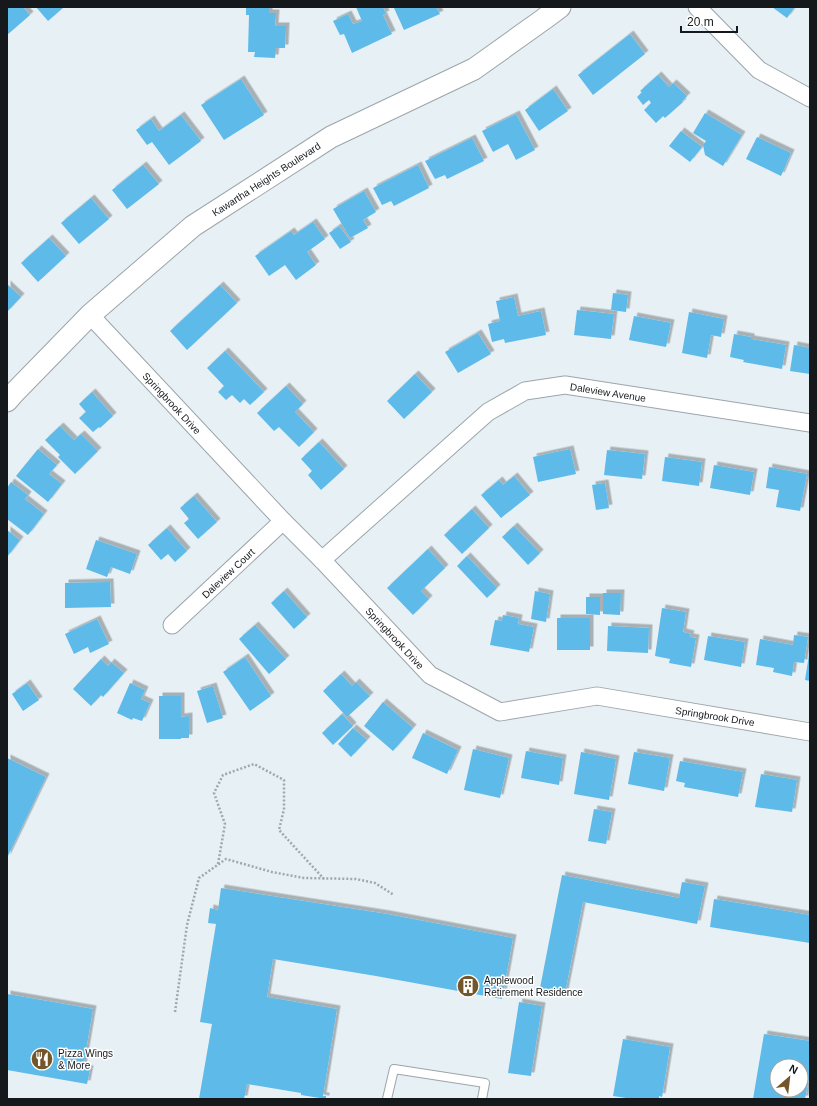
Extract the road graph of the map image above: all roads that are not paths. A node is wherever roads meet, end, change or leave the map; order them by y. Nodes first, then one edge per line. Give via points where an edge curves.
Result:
1 (560, 7) edge
2 (697, 7) edge
3 (810, 98) edge
4 (90, 315) junction
5 (7, 401) edge
6 (810, 423) edge
7 (283, 521) junction
8 (322, 560) junction
9 (172, 625) dead end
10 (810, 732) edge
11 (387, 1099) edge
12 (482, 1099) edge

1 - 4 street, Kawartha Heights Boulevard via 474,69 331,137 193,226
2 - 3 street via 759,70
4 - 5 street, Kawartha Heights Boulevard
4 - 7 street, Springbrook Drive
6 - 8 street, Daleview Avenue via 565,385 525,391 488,412
7 - 8 street, Springbrook Drive
7 - 9 street, Daleview Court
8 - 10 street, Springbrook Drive via 430,675 500,712 597,696
11 - 12 lane via 394,1069 485,1082

